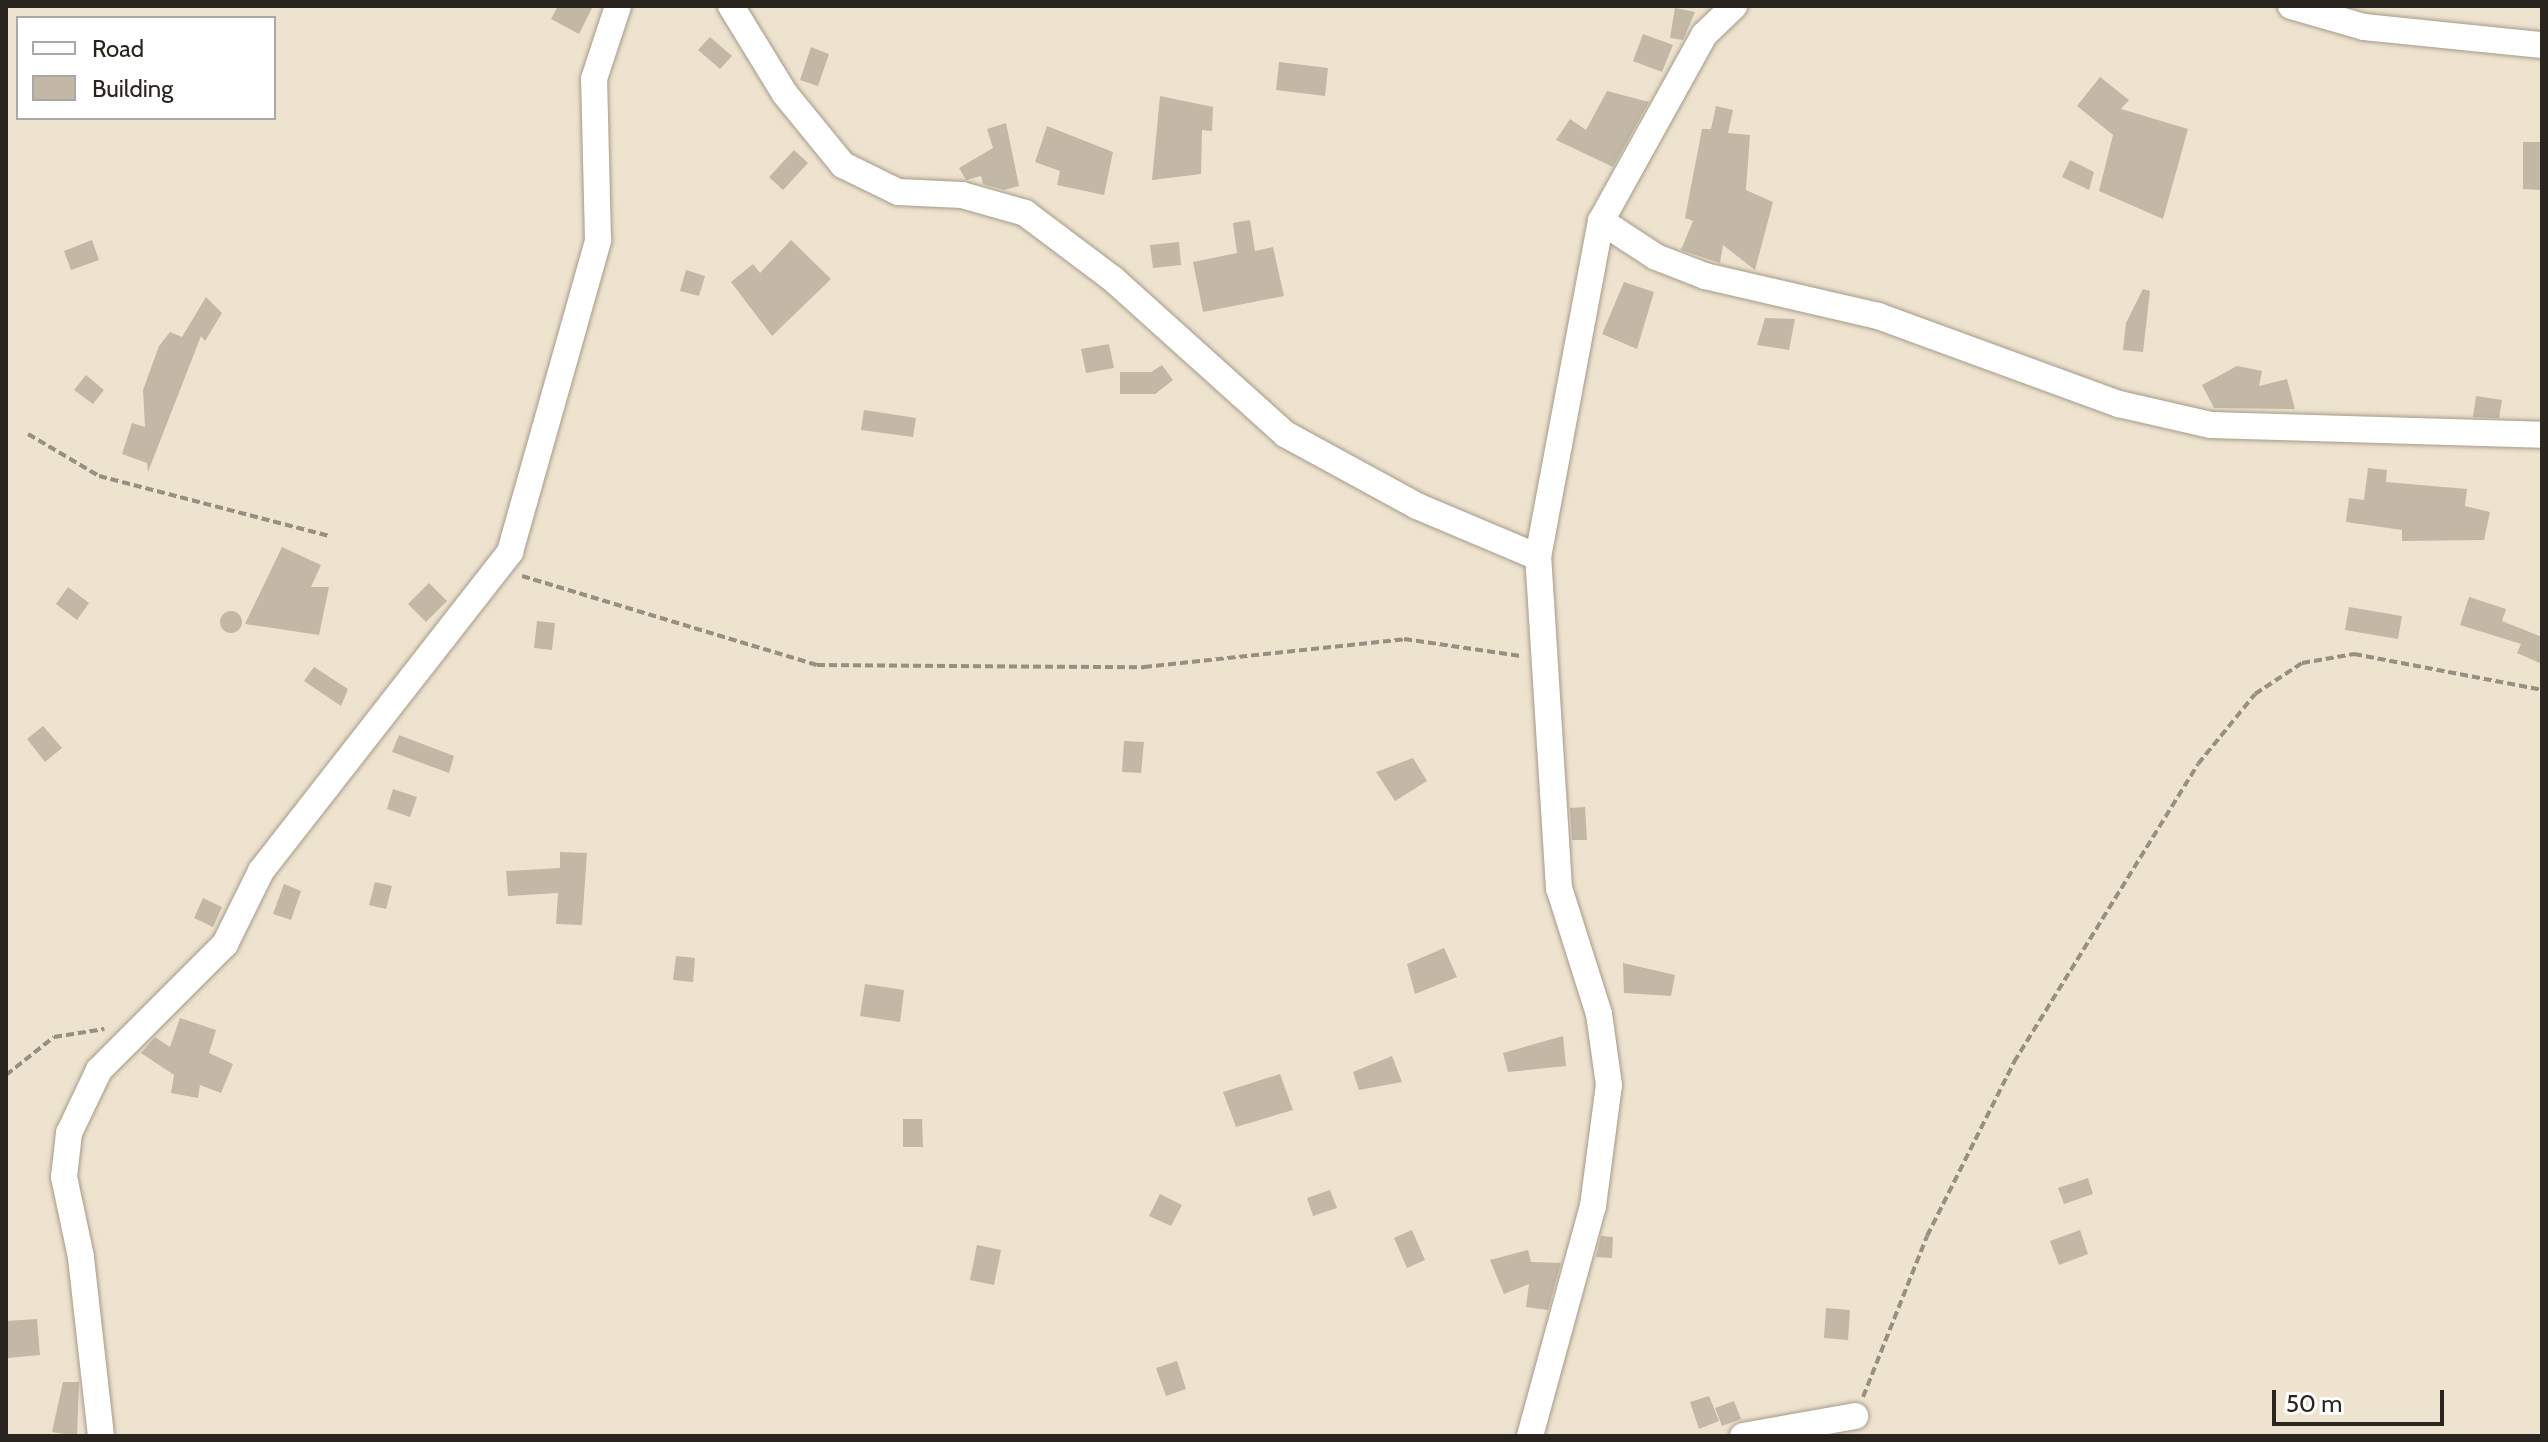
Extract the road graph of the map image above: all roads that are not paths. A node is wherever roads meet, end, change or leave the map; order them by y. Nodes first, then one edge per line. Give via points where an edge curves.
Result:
1 (618, 6) edge
2 (731, 6) edge
3 (1734, 6) edge
4 (2291, 6) edge
5 (2542, 45) edge
6 (1601, 221) junction
7 (2542, 435) edge
8 (1538, 557) junction
9 (1855, 1416) road end
10 (101, 1436) edge
11 (1530, 1436) edge
12 (1743, 1436) edge

1 - 10 street via 594,79 598,240 510,552 261,871 225,944 99,1070 69,1133 64,1177
2 - 8 street via 785,94 843,165 898,192 962,195 1025,213 1113,279 1285,434 1417,506
3 - 6 street via 1704,35
4 - 5 street via 2364,27
6 - 7 street via 1656,257 1705,276 1878,316 2119,404 2211,425
6 - 8 street
8 - 11 street via 1559,888 1599,1014 1609,1085 1593,1206
9 - 12 street

